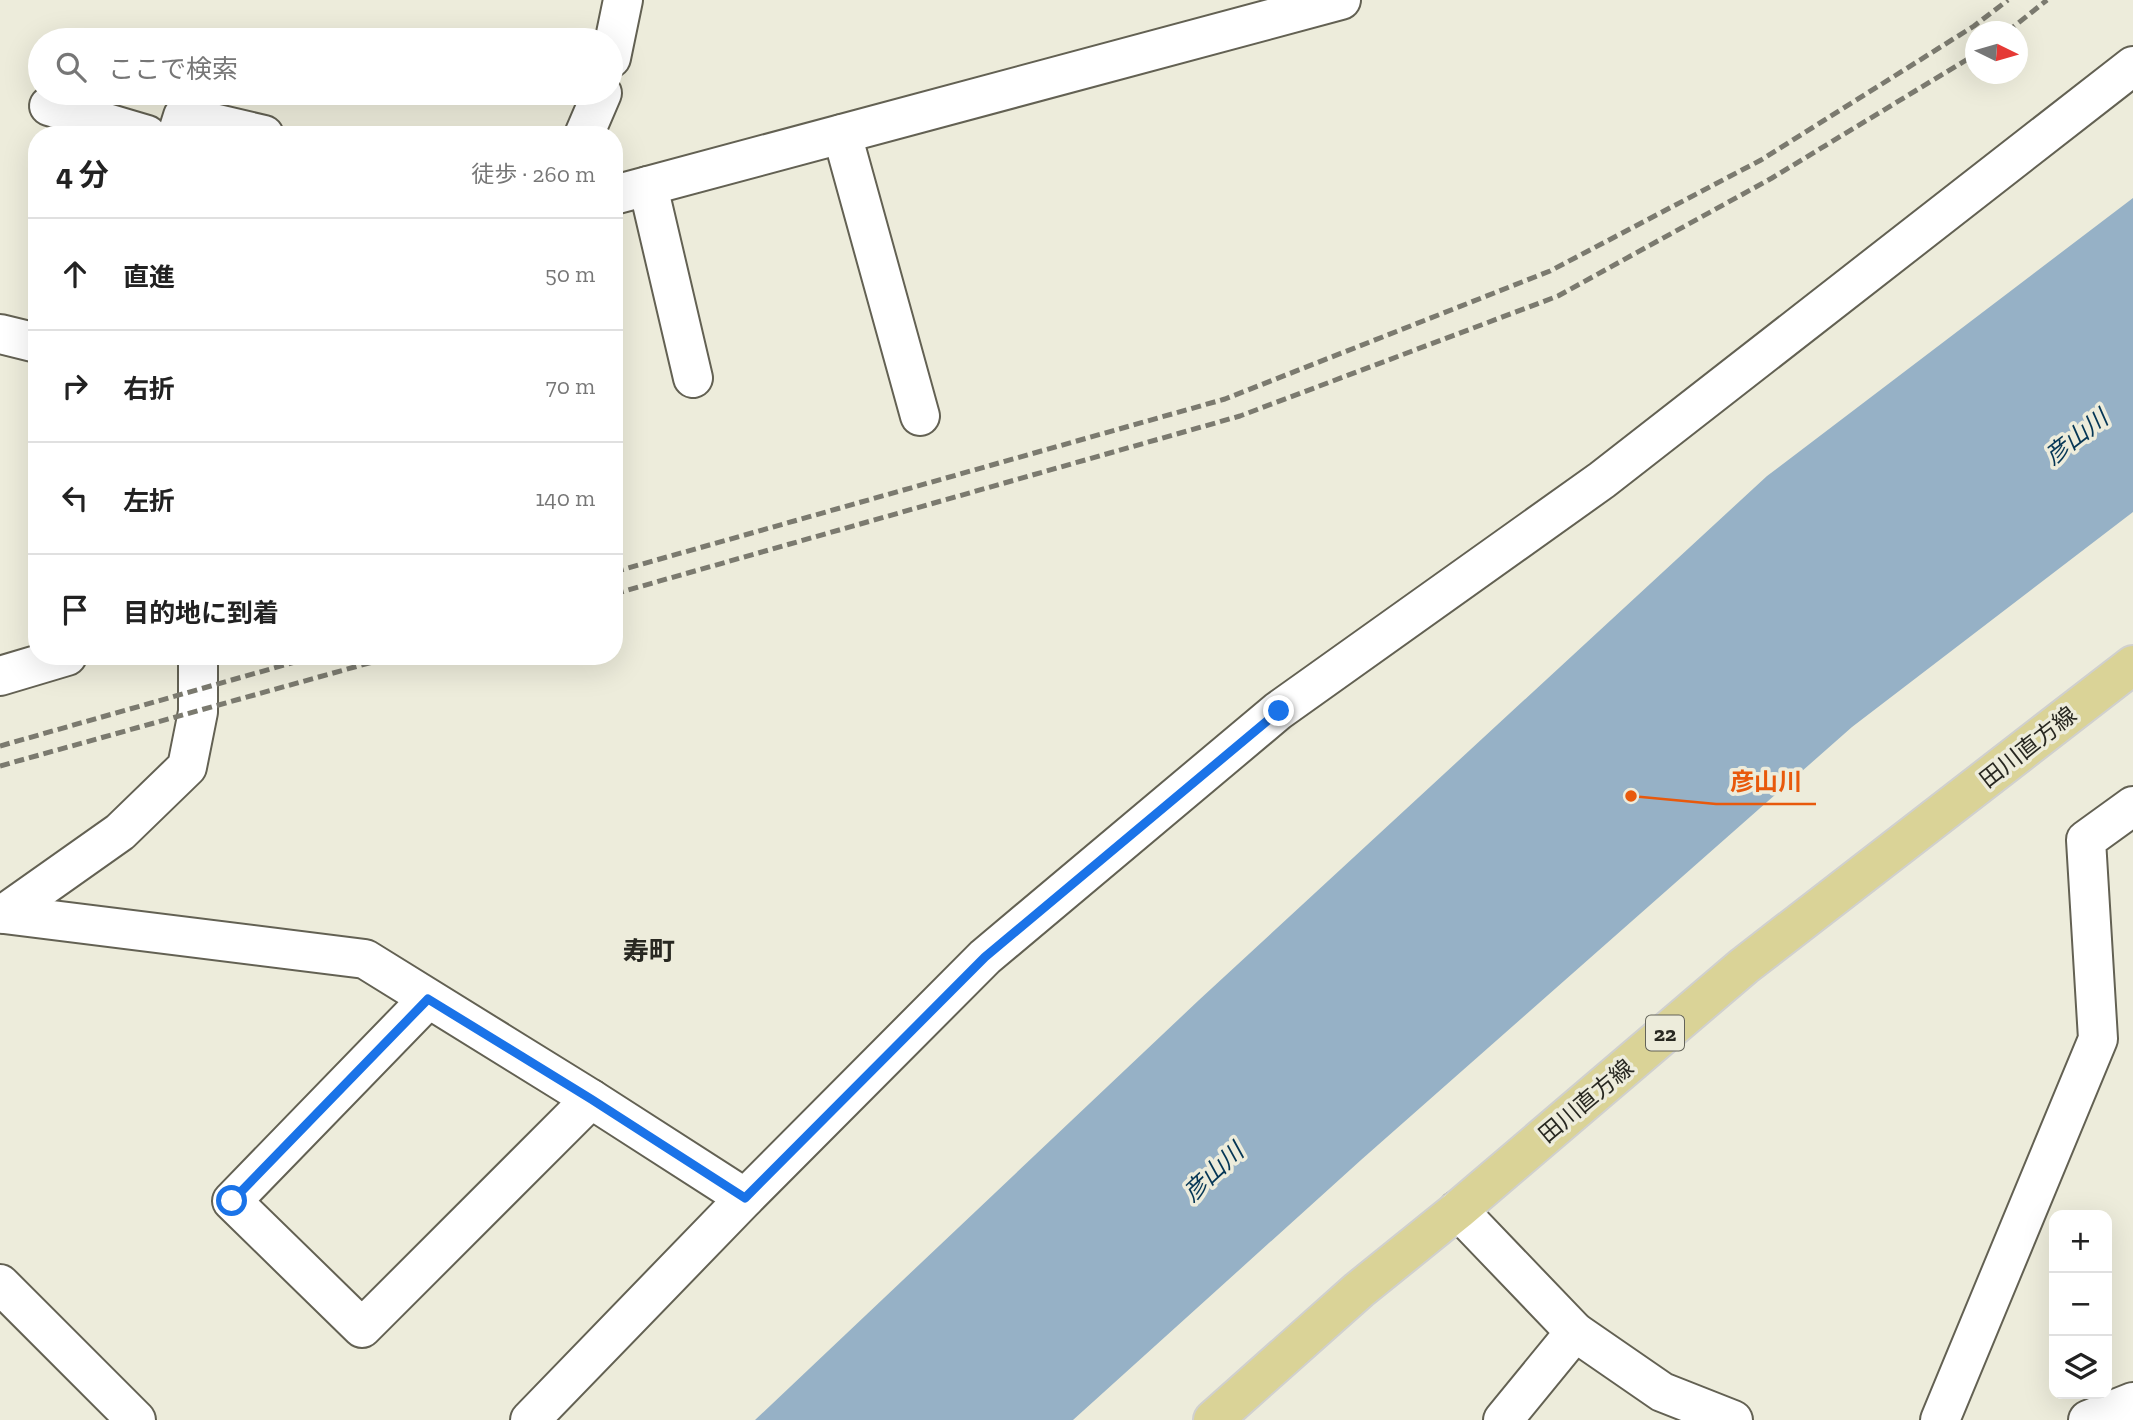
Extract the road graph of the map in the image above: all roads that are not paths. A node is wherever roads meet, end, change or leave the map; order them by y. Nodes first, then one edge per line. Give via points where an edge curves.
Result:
1 (623, 0) edge
2 (1341, 0) edge
3 (617, 28) edge
4 (2133, 66) edge
5 (597, 105) edge
6 (49, 106) dead end
7 (117, 126) edge
8 (180, 126) edge
9 (226, 126) edge
10 (588, 126) edge
11 (842, 134) junction
12 (631, 190) edge
13 (0, 334) edge
14 (28, 341) edge
15 (693, 378) dead end
16 (920, 416) dead end
17 (37, 665) edge
18 (198, 665) edge
19 (2133, 665) edge
20 (0, 676) edge
21 (2133, 806) edge
22 (2, 914) edge
23 (428, 999) junction
24 (591, 1099) junction
25 (745, 1198) junction
26 (1458, 1210) junction
27 (1, 1287) edge
28 (1575, 1332) junction
29 (2133, 1402) edge
30 (136, 1420) edge
31 (530, 1420) edge
32 (1213, 1420) edge
33 (1503, 1420) edge
34 (1732, 1420) edge
35 (1940, 1420) edge
36 (2088, 1420) edge

1 - 3 street
2 - 11 street
4 - 25 street via 1602,480 1279,711 985,957
5 - 10 street
6 - 7 street
8 - 9 street via 183,116
11 - 12 street
11 - 16 street
12 - 15 street
13 - 14 street
17 - 20 street
18 - 22 street via 198,712 187,767 120,832
19 - 26 main road, 田川直方線 / 22 via 1744,966
21 - 35 street via 2086,840 2098,1039
22 - 23 street via 365,959
23 - 24 street
23 - 24 street via 232,1201 362,1328
24 - 25 street
25 - 31 street
26 - 28 street
26 - 32 main road, 田川直方線 / 22 via 1359,1290
27 - 30 street
28 - 33 street
28 - 34 street via 1662,1392
29 - 36 street

